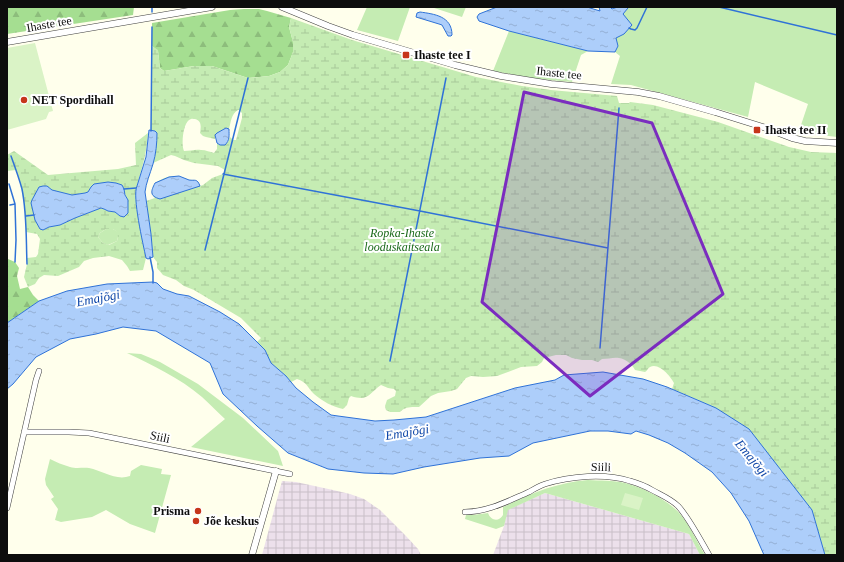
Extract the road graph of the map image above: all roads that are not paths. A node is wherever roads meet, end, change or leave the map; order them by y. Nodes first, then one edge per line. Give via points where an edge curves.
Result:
1 (212, 7) edge
2 (282, 7) edge
3 (7, 42) edge
4 (837, 143) edge
5 (39, 371) dead end
6 (24, 432) junction
7 (276, 472) junction
8 (290, 474) dead end
9 (7, 508) edge
10 (465, 512) dead end
11 (252, 555) edge
12 (709, 555) edge

1 - 3 street, Ihaste tee
2 - 4 street, Ihaste tee via 354,35 455,65 551,84 625,90 659,96 792,138
5 - 6 street
6 - 7 street, Siili via 88,433
6 - 9 street
7 - 8 street, Siili
7 - 11 street
10 - 12 street, Siili via 494,507 544,484 578,477 628,480 662,495 678,506

